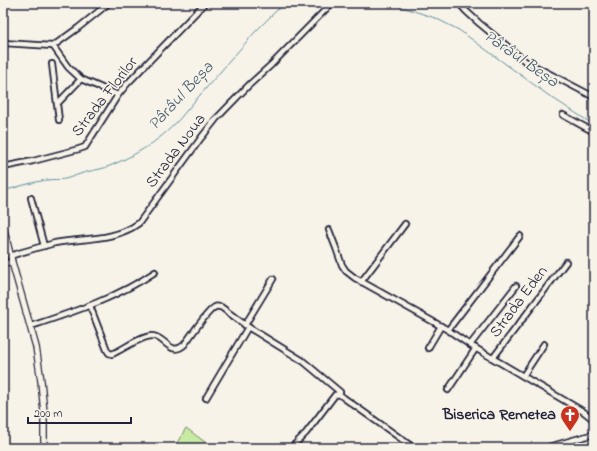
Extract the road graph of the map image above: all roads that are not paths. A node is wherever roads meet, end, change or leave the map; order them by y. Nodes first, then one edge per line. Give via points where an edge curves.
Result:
1 (109, 3) edge
2 (205, 3) edge
3 (332, 3) edge
4 (459, 3) edge
5 (3, 43) edge
6 (53, 46) junction
7 (52, 64) dead end
8 (81, 79) junction
9 (118, 95) junction
10 (594, 97) edge
11 (57, 104) junction
12 (563, 115) dead end
13 (59, 120) dead end
14 (594, 132) edge
15 (3, 167) edge
16 (31, 198) dead end
17 (405, 224) dead end
18 (3, 226) edge
19 (329, 230) dead end
20 (520, 236) dead end
21 (44, 246) junction
22 (11, 259) junction
23 (566, 262) dead end
24 (3, 264) edge
25 (155, 272) dead end
26 (273, 279) dead end
27 (361, 282) junction
28 (516, 286) dead end
29 (90, 306) junction
30 (31, 326) junction
31 (247, 326) junction
32 (441, 326) junction
33 (448, 330) junction
34 (544, 344) dead end
35 (470, 345) junction
36 (428, 348) dead end
37 (476, 348) junction
38 (493, 358) junction
39 (523, 376) junction
40 (448, 390) dead end
41 (339, 394) junction
42 (206, 398) dead end
43 (594, 420) edge
44 (594, 434) edge
45 (44, 448) edge
46 (291, 448) edge
47 (414, 448) edge
48 (545, 448) edge

1 - 6 street
2 - 9 street, Strada Florilor
3 - 21 street, Strada Noua via 216,119 139,223 125,231 100,238
4 - 10 street via 478,23 526,61
5 - 6 street
6 - 8 street via 68,67
7 - 11 street
8 - 9 street
8 - 11 street
9 - 15 street, Strada Florilor via 85,147
11 - 13 street
12 - 14 street
16 - 21 street
17 - 27 street
18 - 22 main road
19 - 27 street, Strada Eden via 342,265
20 - 33 street
21 - 22 street, Strada Noua
22 - 24 street, Strada Noua
22 - 30 main road
23 - 38 street, Strada Eden
25 - 29 street
26 - 31 street
27 - 32 street, Strada Eden
28 - 35 street, Strada Eden
29 - 30 street
29 - 31 street via 107,350 112,354 152,336 173,349 181,348 203,318 218,306
30 - 45 main road via 41,381
31 - 41 street via 303,361 340,392
31 - 42 street
32 - 33 street, Strada Eden
32 - 36 street
33 - 35 street, Strada Eden
34 - 39 street
35 - 37 street, Strada Eden
37 - 38 street, Strada Eden
37 - 40 street
38 - 39 street, Strada Eden
39 - 43 street, Strada Eden
41 - 46 street via 335,395
41 - 47 street
44 - 48 street

